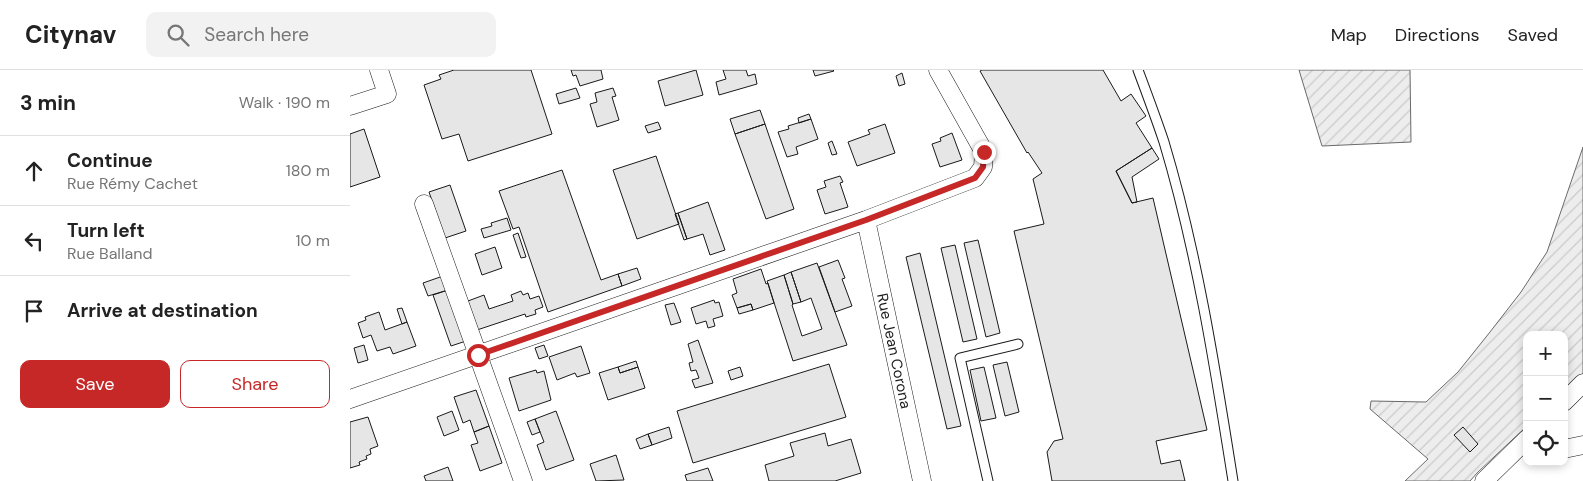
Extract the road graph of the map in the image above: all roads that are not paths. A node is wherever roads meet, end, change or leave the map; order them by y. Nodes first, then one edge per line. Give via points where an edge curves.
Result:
1 (379, 70) edge
2 (938, 70) edge
3 (1138, 70) edge
4 (350, 106) edge
5 (424, 204) dead end
6 (866, 220) junction
7 (1018, 344) dead end
8 (478, 355) junction
9 (1583, 383) edge
10 (1568, 398) edge
11 (350, 400) edge
12 (1523, 443) edge
13 (1583, 445) edge
14 (1568, 448) edge
15 (1523, 457) edge
16 (1504, 461) junction
17 (523, 481) edge
18 (922, 481) edge
19 (988, 481) edge
20 (1233, 481) edge
21 (1484, 481) edge

1 - 4 street via 387,94
2 - 6 street via 984,152 983,167 975,178
3 - 20 lane via 1164,141 1184,216 1217,377
5 - 8 street
6 - 8 street
6 - 18 street, Rue Jean Corona
7 - 19 lane via 960,358
8 - 11 street
8 - 17 street
9 - 10 street
12 - 16 street
13 - 14 street
15 - 16 street
16 - 21 street

